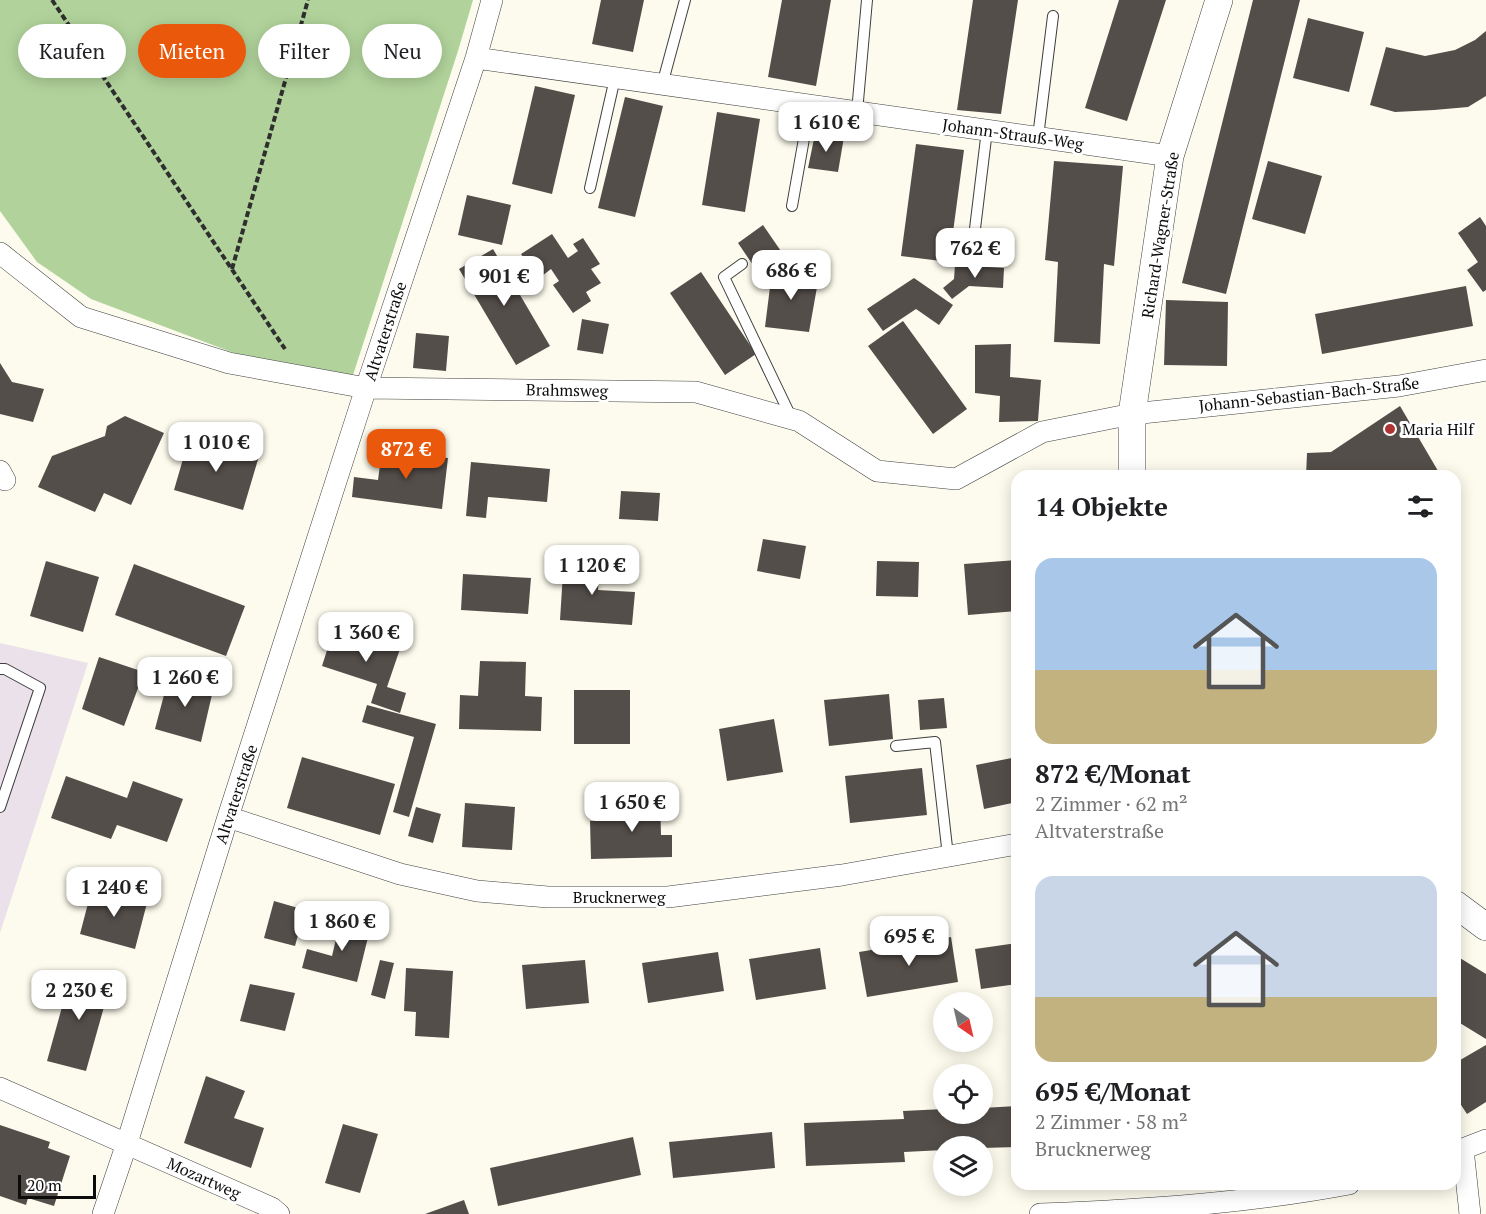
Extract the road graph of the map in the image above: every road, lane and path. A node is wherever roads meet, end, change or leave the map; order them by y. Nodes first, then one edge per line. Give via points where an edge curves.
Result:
1 (52, 0) edge
2 (308, 0) edge
3 (492, 0) edge
4 (685, 0) edge
5 (867, 0) edge
6 (1219, 0) edge
7 (1053, 16) dead end
8 (476, 58) junction
9 (615, 78) junction
10 (662, 85) junction
11 (810, 105) junction
12 (857, 112) junction
13 (987, 130) junction
14 (1038, 137) junction
15 (1170, 156) junction
16 (590, 188) dead end
17 (792, 206) dead end
18 (973, 245) dead end
19 (0, 253) edge
20 (742, 264) dead end
21 (232, 269) junction
22 (1486, 370) edge
23 (304, 377) junction
24 (366, 388) junction
25 (1132, 414) junction
26 (792, 420) junction
27 (1132, 470) edge
28 (0, 669) edge
29 (896, 746) dead end
30 (0, 807) edge
31 (228, 817) junction
32 (1011, 845) edge
33 (948, 856) junction
34 (1461, 908) edge
35 (1486, 927) edge
36 (0, 1088) edge
37 (1486, 1140) edge
38 (127, 1143) junction
39 (1461, 1150) edge
40 (1461, 1162) edge
41 (1317, 1190) edge
42 (103, 1214) edge
43 (279, 1214) edge
44 (1040, 1214) edge
45 (1470, 1214) edge

1 - 21 path
2 - 21 path
3 - 8 street, Altvaterstraße
4 - 10 lane
5 - 12 lane
6 - 15 street, Richard-Wagner-Straße
7 - 14 lane
8 - 9 street, Johann-Strauß-Weg
8 - 24 street, Altvaterstraße
9 - 10 street, Johann-Strauß-Weg
9 - 16 lane
10 - 11 street, Johann-Strauß-Weg
11 - 12 street, Johann-Strauß-Weg
11 - 17 lane
12 - 13 street, Johann-Strauß-Weg
13 - 14 street, Johann-Strauß-Weg
13 - 18 lane
14 - 15 street, Johann-Strauß-Weg
15 - 25 street, Richard-Wagner-Straße
19 - 23 street, Brahmsweg via 81,317 229,363
20 - 26 lane via 724,277
21 - 23 path
22 - 25 street, Johann-Sebastian-Bach-Straße via 1399,386
23 - 24 street, Brahmsweg
24 - 26 street, Brahmsweg via 696,392
24 - 31 street, Altvaterstraße
25 - 26 street, Brahmsweg via 1042,432 956,479 877,471
25 - 27 street, Richard-Wagner-Straße
28 - 30 lane via 40,688
29 - 33 lane via 936,742
31 - 33 street, Brucknerweg via 400,874 477,891 548,897 668,897
31 - 38 street, Altvaterstraße
32 - 33 street, Brucknerweg
34 - 35 street
36 - 38 street
37 - 39 street
38 - 42 street, Altvaterstraße
38 - 43 street, Mozartweg
40 - 45 street
41 - 44 street via 1202,1204

